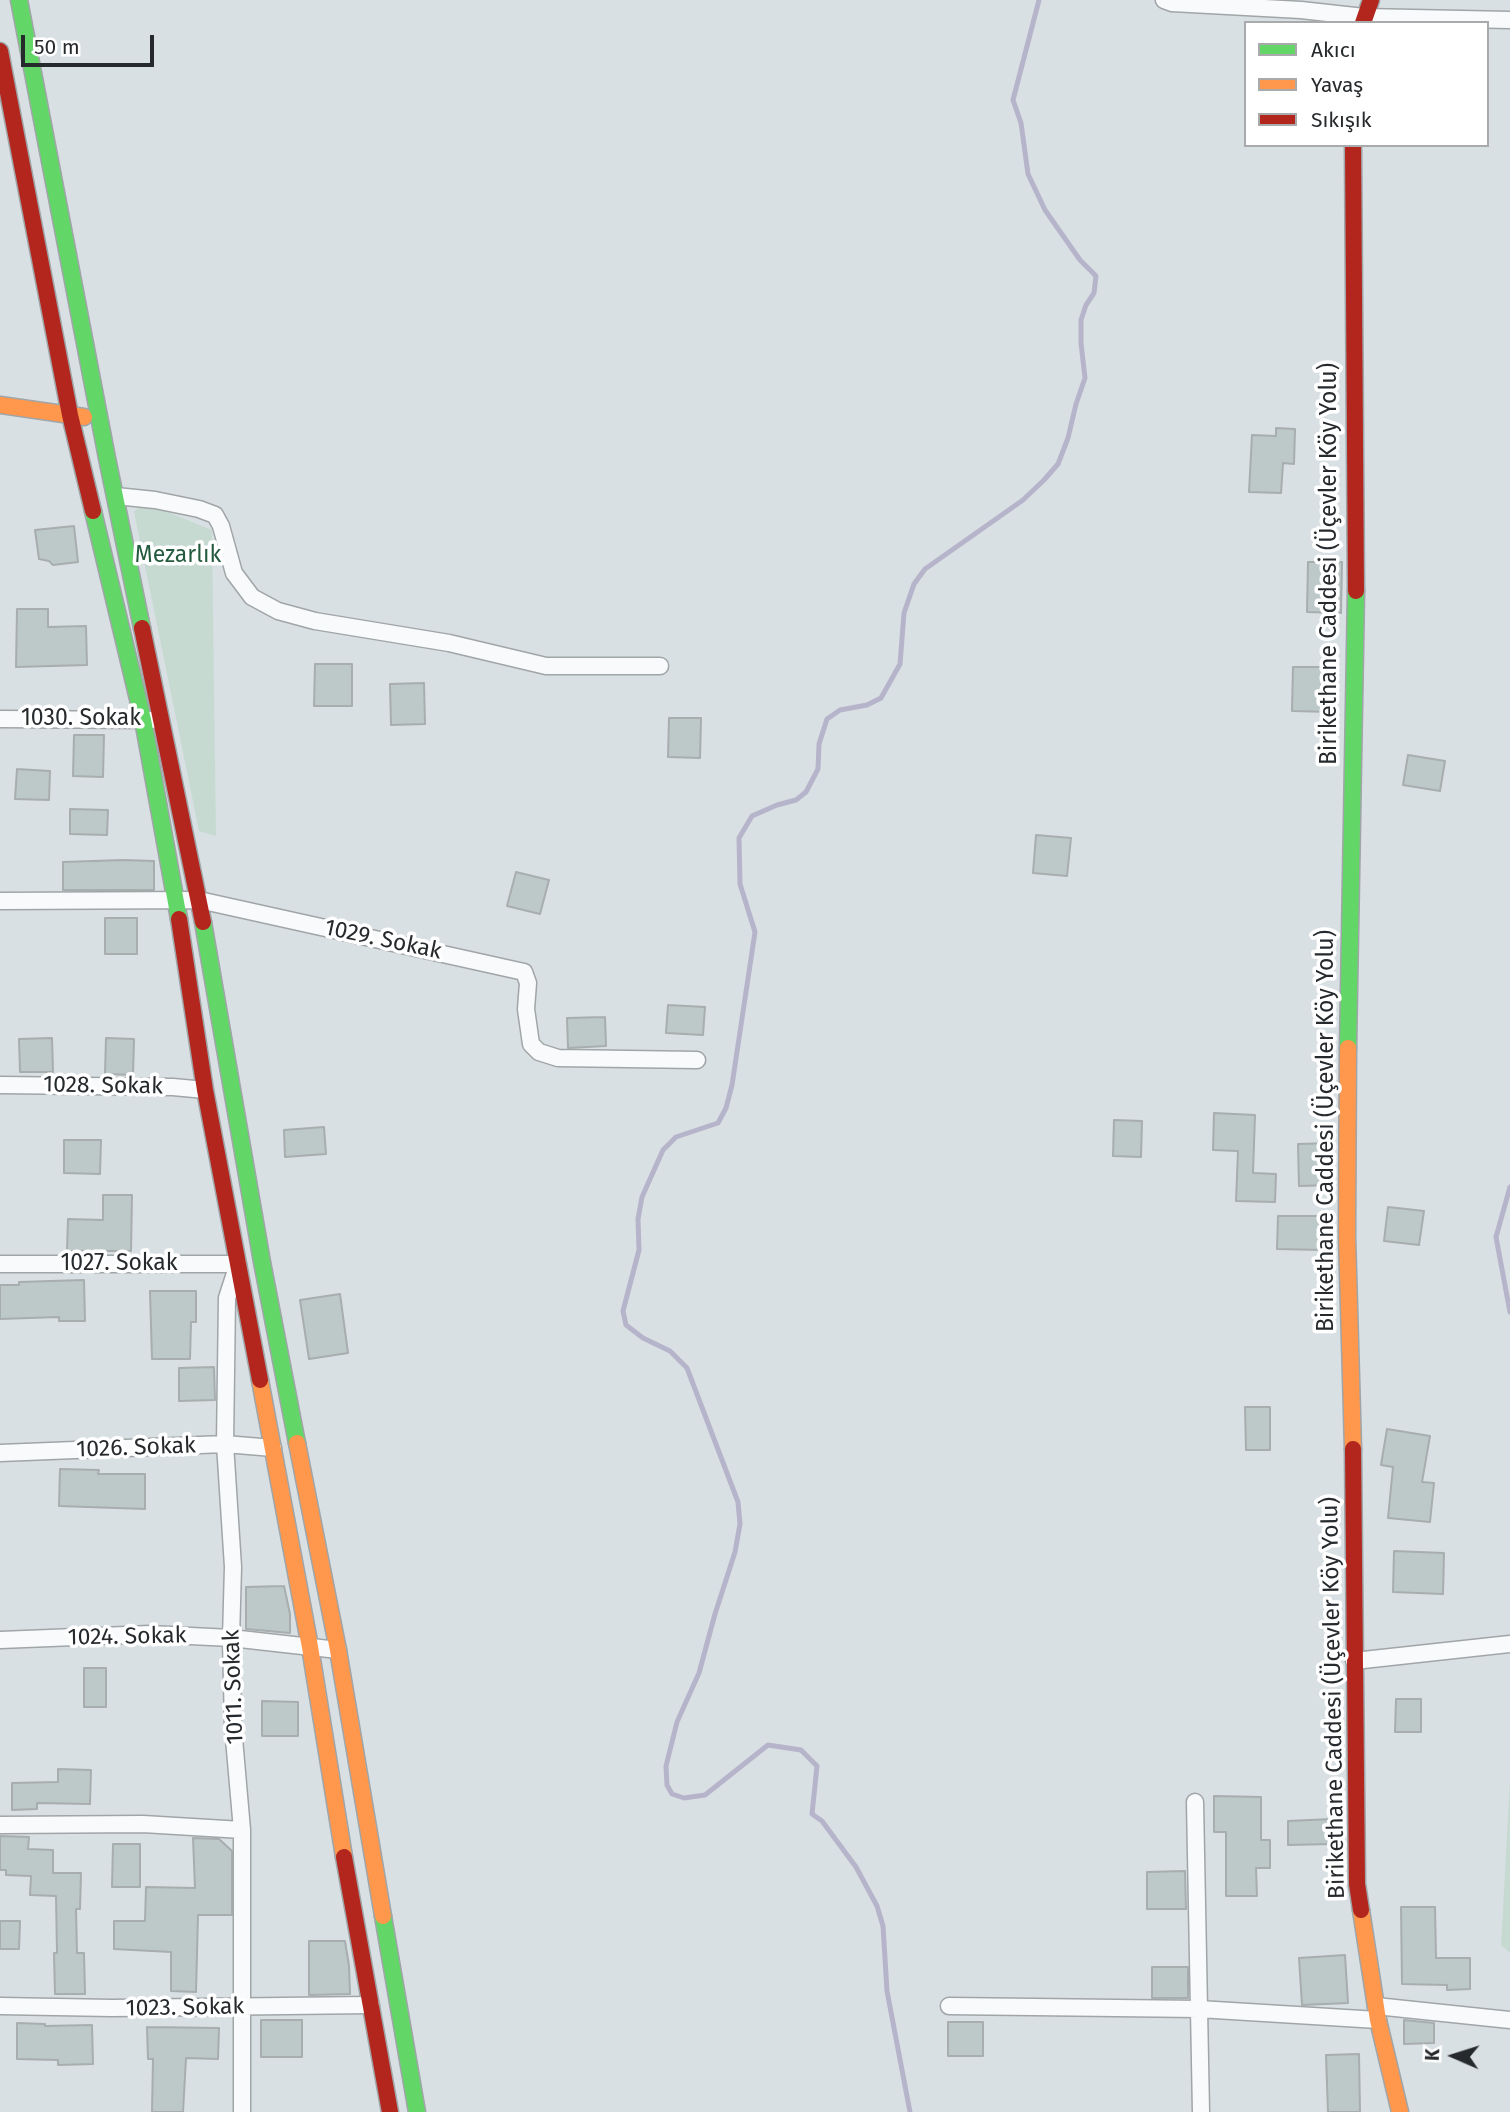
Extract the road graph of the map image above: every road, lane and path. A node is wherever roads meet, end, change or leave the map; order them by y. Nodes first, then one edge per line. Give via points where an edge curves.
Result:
1 (19, 0) edge
2 (1164, 0) edge
3 (1371, 0) edge
4 (1363, 20) edge
5 (1510, 20) edge
6 (0, 51) edge
7 (1353, 147) edge
8 (0, 405) edge
9 (70, 415) junction
10 (101, 420) junction
11 (116, 495) junction
12 (660, 666) dead end
13 (0, 719) edge
14 (144, 720) junction
15 (162, 720) junction
16 (176, 900) junction
17 (198, 900) junction
18 (0, 901) edge
19 (696, 1060) dead end
20 (0, 1085) edge
21 (205, 1090) junction
22 (0, 1264) edge
23 (238, 1264) junction
24 (225, 1444) junction
25 (273, 1448) junction
26 (0, 1453) edge
27 (231, 1638) junction
28 (0, 1640) edge
29 (1510, 1644) edge
30 (310, 1647) junction
31 (338, 1650) junction
32 (1354, 1661) junction
33 (1195, 1802) dead end
34 (0, 1825) edge
35 (242, 1830) junction
36 (371, 2005) junction
37 (0, 2006) edge
38 (949, 2006) dead end
39 (243, 2007) junction
40 (1199, 2009) junction
41 (1377, 2013) junction
42 (1509, 2020) edge
43 (242, 2112) edge
44 (390, 2112) edge
45 (417, 2112) edge
46 (1201, 2112) edge
47 (1400, 2112) edge

1 - 10 street
2 - 4 street via 1301,10
3 - 4 street
4 - 5 street
6 - 9 street
7 - 32 street, Birikethane Caddesi (Üçevler Köy Yolu) via 1356,605 1347,1236
8 - 9 street
9 - 10 street
9 - 14 street
10 - 11 street
11 - 12 street via 215,515 242,586 278,611 547,666
11 - 15 street
13 - 14 street, 1030. Sokak
14 - 15 street, 1030. Sokak
14 - 16 street
15 - 17 street
16 - 17 street, 1029. Sokak
16 - 18 street, 1029. Sokak
16 - 21 street
17 - 19 street, 1029. Sokak via 524,972 531,1044 538,1052 558,1058
17 - 31 street via 262,1262
20 - 21 street, 1028. Sokak
21 - 23 street
22 - 23 street, 1027. Sokak
23 - 24 street, 1011. Sokak via 227,1298
23 - 25 street
24 - 25 street, 1026. Sokak
24 - 26 street, 1026. Sokak
24 - 27 street, 1011. Sokak via 233,1567
25 - 30 street
27 - 28 street, 1024. Sokak via 150,1634
27 - 30 street, 1024. Sokak
27 - 35 street, 1011. Sokak
29 - 32 street
30 - 31 street, 1024. Sokak
30 - 36 street
31 - 45 street
32 - 41 street, Birikethane Caddesi (Üçevler Köy Yolu) via 1357,1884
33 - 40 street
34 - 35 street via 143,1824
35 - 39 street, 1011. Sokak
36 - 39 street, 1023. Sokak
36 - 44 street
37 - 39 street, 1023. Sokak
38 - 40 street
39 - 43 street, 1011. Sokak
40 - 41 street
40 - 46 street
41 - 42 street
41 - 47 street, Birikethane Caddesi (Üçevler Köy Yolu)

